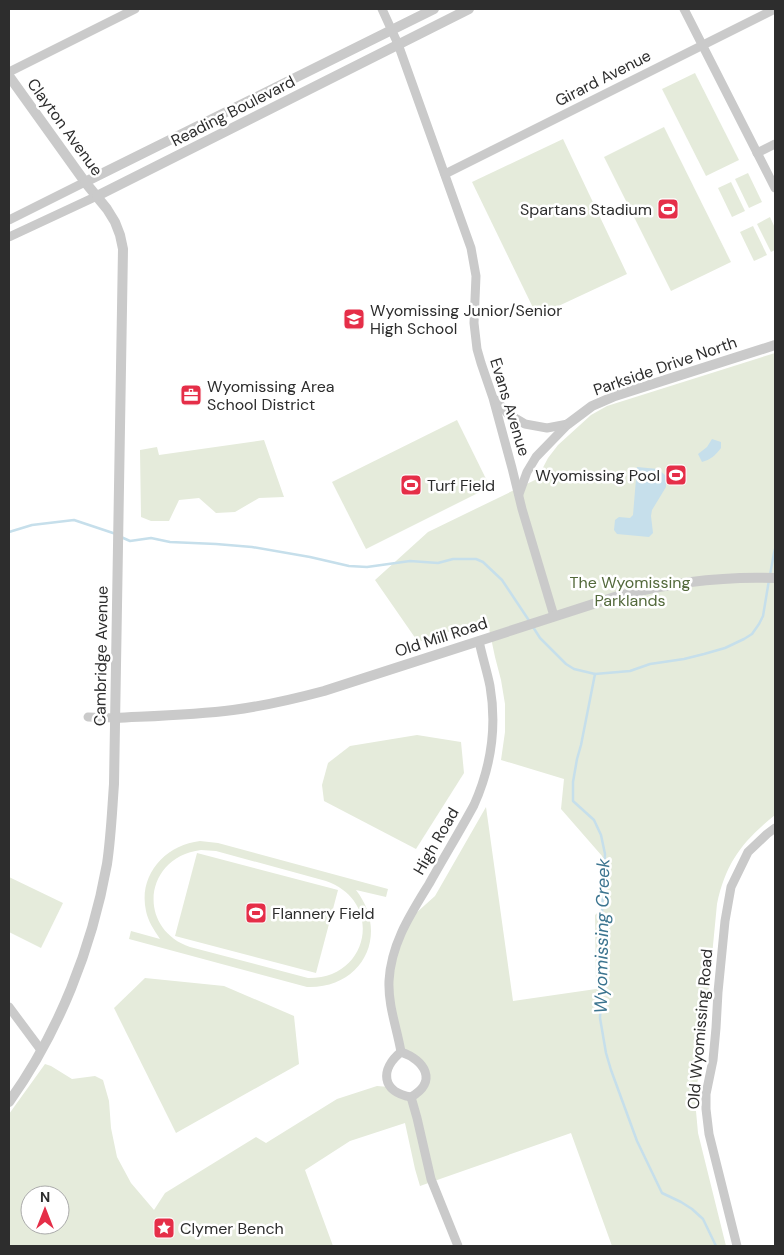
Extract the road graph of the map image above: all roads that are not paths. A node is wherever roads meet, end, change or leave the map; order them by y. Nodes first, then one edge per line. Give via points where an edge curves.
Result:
1 (135, 9) edge
2 (382, 9) edge
3 (434, 9) edge
4 (469, 9) edge
5 (684, 9) edge
6 (775, 9) edge
7 (392, 30) junction
8 (398, 44) junction
9 (703, 45) junction
10 (9, 74) edge
11 (775, 144) edge
12 (757, 153) junction
13 (445, 174) junction
14 (85, 182) junction
15 (775, 188) edge
16 (97, 196) junction
17 (9, 220) edge
18 (9, 237) edge
19 (775, 345) edge
20 (493, 398) junction
21 (568, 424) junction
22 (519, 495) junction
23 (775, 578) edge
24 (554, 616) junction
25 (479, 641) junction
26 (88, 717) dead end
27 (115, 718) junction
28 (775, 828) edge
29 (9, 1007) edge
30 (41, 1050) junction
31 (401, 1052) junction
32 (411, 1097) junction
33 (9, 1102) edge
34 (458, 1246) edge
35 (737, 1246) edge

1 - 10 street
2 - 7 street, Evans Avenue
3 - 7 street, Reading Boulevard
4 - 8 street, Reading Boulevard
5 - 9 street
6 - 9 street, Girard Avenue
7 - 8 street, Evans Avenue
7 - 14 street, Reading Boulevard
8 - 13 street, Evans Avenue
8 - 16 street, Reading Boulevard
9 - 12 street
9 - 13 street, Girard Avenue
10 - 14 street, Clayton Avenue
11 - 12 street
12 - 15 street
13 - 20 street, Evans Avenue via 475,265 475,336
14 - 16 street, Clayton Avenue
14 - 17 street, Reading Boulevard
16 - 18 street, Reading Boulevard
16 - 27 street, Cambridge Avenue via 120,234 123,249
19 - 21 street, Parkside Drive North via 615,396 592,406
20 - 21 street, Parkside Drive North via 508,414 525,424 548,428
20 - 22 street, Evans Avenue
21 - 22 street, Parkside Drive North via 536,457
22 - 24 street, Evans Avenue
23 - 24 street, Old Mill Road via 648,588
24 - 25 street, Old Mill Road
25 - 27 street, Old Mill Road via 324,691 282,701 198,714
25 - 31 street, High Road via 493,712 490,755 474,804 397,942 390,971 390,994
26 - 27 street
27 - 30 street, Cambridge Avenue via 111,829 98,907 77,973
28 - 35 street, Old Wyomissing Road via 748,852 731,887 724,921 713,1060 706,1094 709,1134
29 - 30 street
30 - 33 street, Cambridge Avenue
31 - 32 street via 394,1058 387,1076 390,1087 397,1094
31 - 32 street via 418,1060 424,1069 426,1079 422,1089
32 - 34 street via 431,1180

